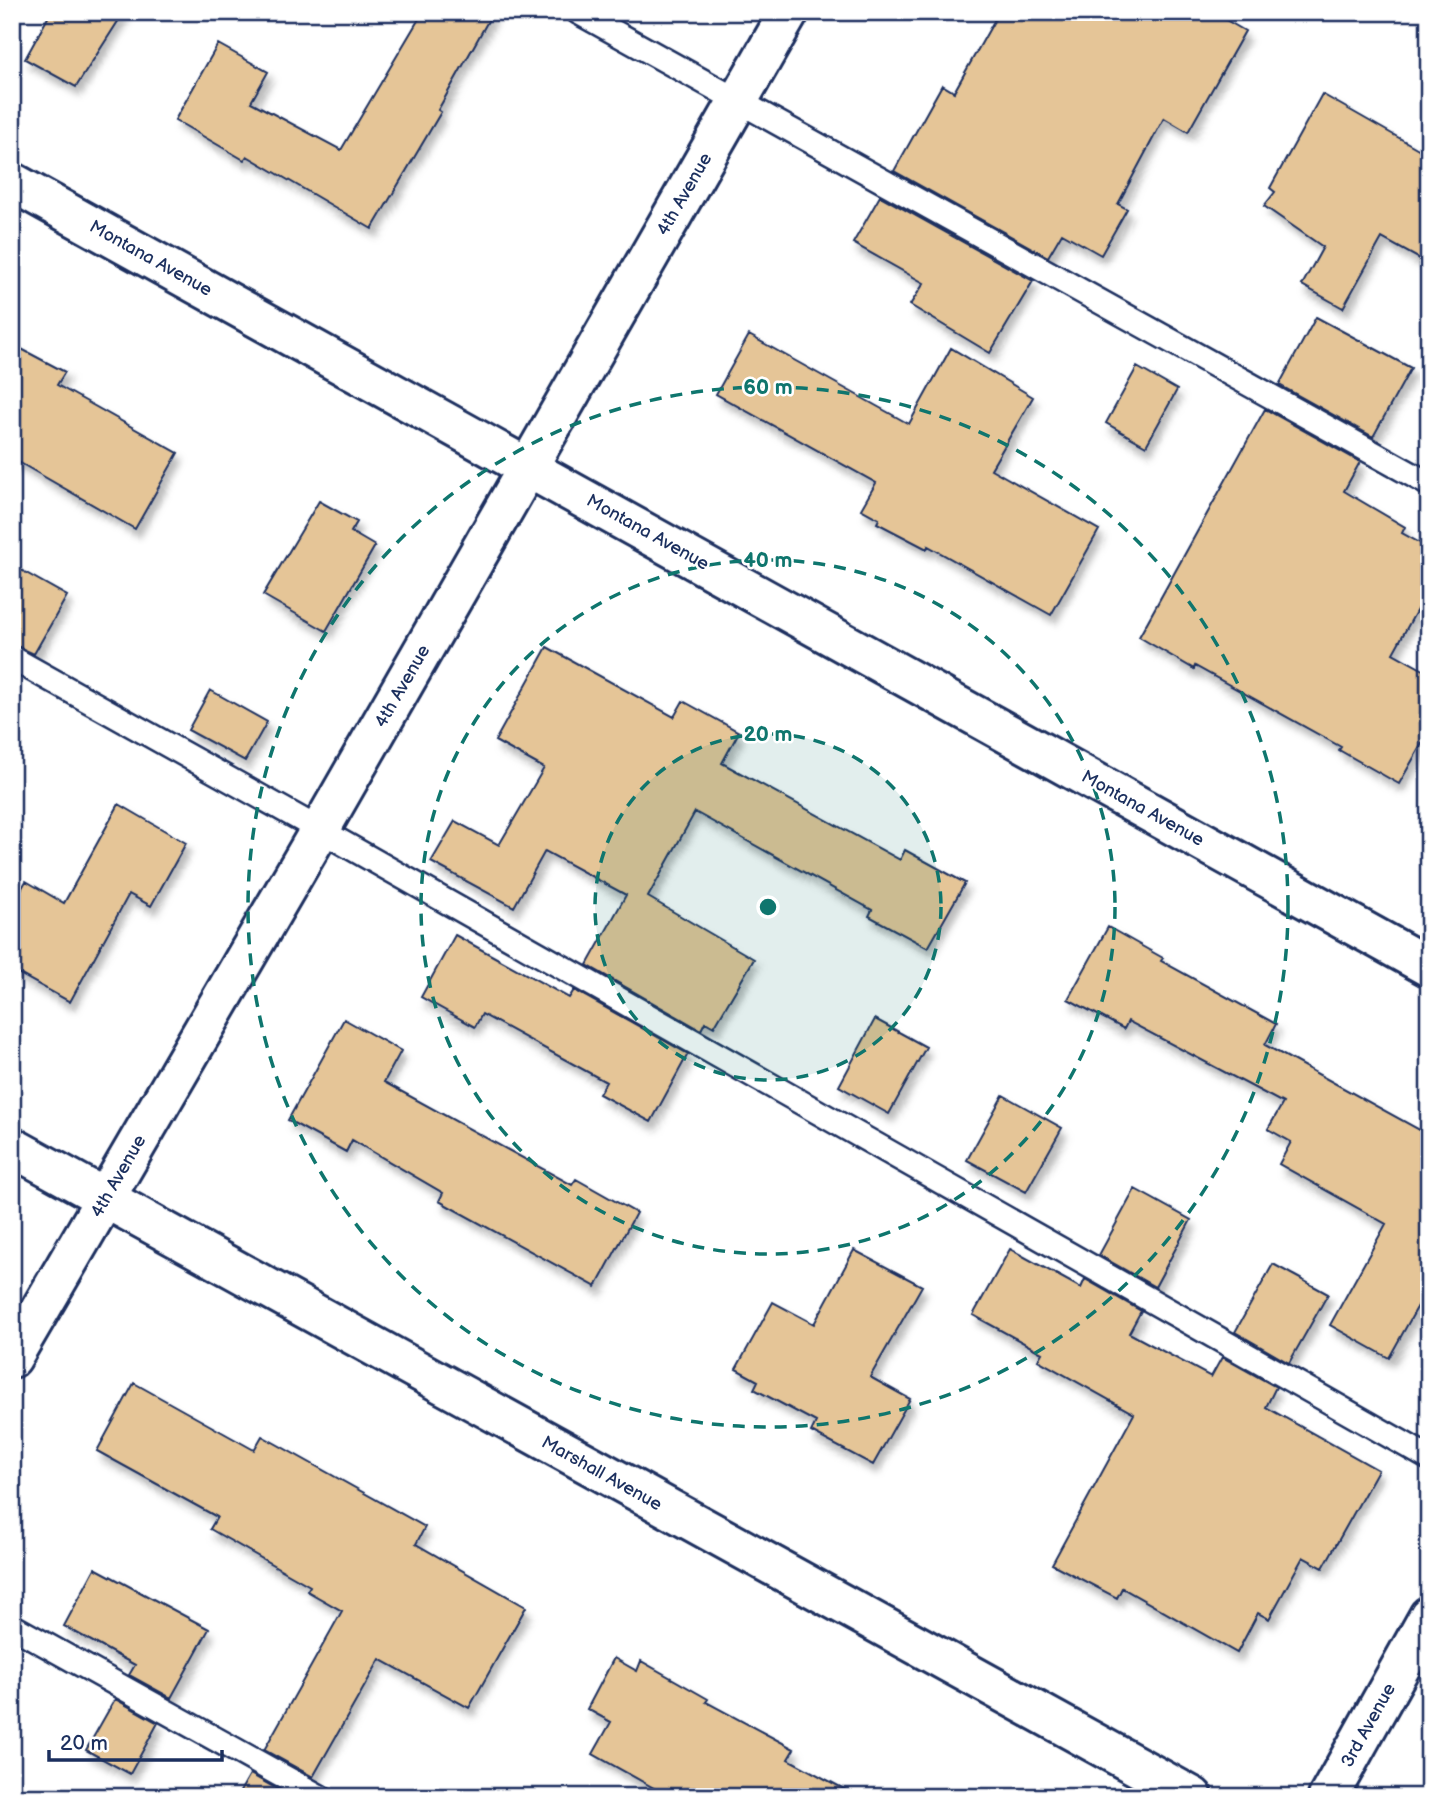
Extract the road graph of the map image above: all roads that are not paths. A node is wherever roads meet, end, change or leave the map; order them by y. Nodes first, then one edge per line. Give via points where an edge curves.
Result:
1 (578, 12) edge
2 (789, 12) edge
3 (737, 102) junction
4 (12, 182) edge
5 (528, 466) junction
6 (1429, 484) edge
7 (12, 659) edge
8 (320, 830) junction
9 (1429, 967) edge
10 (12, 1147) edge
11 (104, 1199) junction
12 (12, 1358) edge
13 (1429, 1458) edge
14 (1429, 1616) edge
15 (12, 1626) edge
16 (320, 1797) edge
17 (1193, 1797) edge
18 (1328, 1797) edge

1 - 3 lane
2 - 3 street, 4th Avenue
3 - 5 street, 4th Avenue
3 - 6 lane
4 - 5 street, Montana Avenue
5 - 8 street, 4th Avenue
5 - 9 street, Montana Avenue
7 - 8 lane
8 - 11 street, 4th Avenue
8 - 13 lane
10 - 11 street, Marshall Avenue
11 - 12 street, 4th Avenue
11 - 17 street, Marshall Avenue
14 - 18 street, 3rd Avenue
15 - 16 lane

